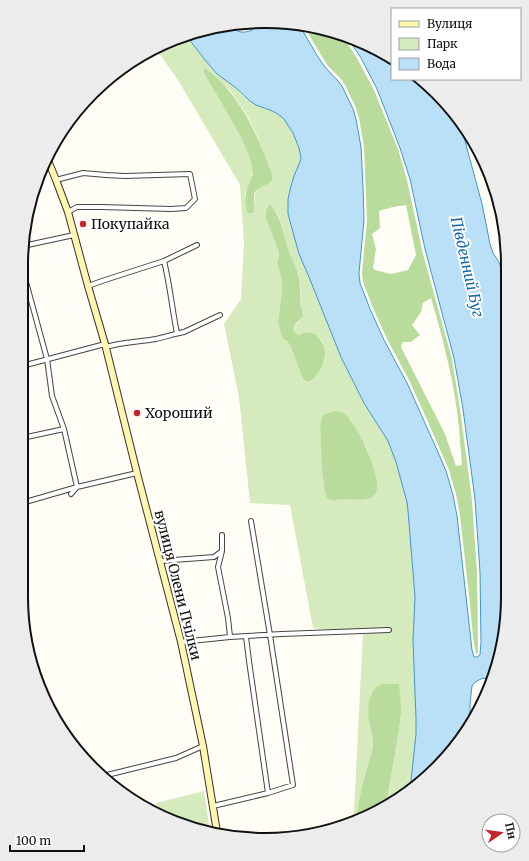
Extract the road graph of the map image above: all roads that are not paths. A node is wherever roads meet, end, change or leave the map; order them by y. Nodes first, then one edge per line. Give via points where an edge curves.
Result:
1 (50, 165) edge
2 (56, 180) junction
3 (68, 212) junction
4 (74, 235) junction
5 (197, 244) dead end
6 (29, 245) edge
7 (164, 261) junction
8 (88, 286) junction
9 (28, 289) edge
10 (220, 315) dead end
11 (177, 334) junction
12 (105, 346) junction
13 (47, 359) junction
14 (28, 364) edge
15 (64, 429) junction
16 (28, 437) edge
17 (137, 473) junction
18 (77, 487) junction
19 (71, 494) dead end
20 (28, 501) edge
21 (251, 521) dead end
22 (222, 535) dead end
23 (222, 551) junction
24 (160, 561) junction
25 (389, 630) dead end
26 (270, 635) junction
27 (230, 637) junction
28 (246, 637) junction
29 (181, 642) junction
30 (204, 746) junction
31 (109, 774) edge
32 (268, 793) junction
33 (213, 806) junction
34 (216, 828) edge

1 - 2 street, вулиця Олени Пчілки
2 - 3 street, вулиця Олени Пчілки
2 - 3 street via 82,173 125,176 190,174 195,198 186,208 78,207
3 - 4 street, вулиця Олени Пчілки
4 - 6 street
4 - 8 street, вулиця Олени Пчілки
5 - 7 street
7 - 8 street
7 - 11 street
8 - 12 street, вулиця Олени Пчілки
9 - 13 street
10 - 11 street
11 - 12 street
12 - 13 street
12 - 17 street, вулиця Олени Пчілки
13 - 14 street
13 - 15 street via 52,396
15 - 16 street
15 - 18 street
17 - 18 street
17 - 24 street, вулиця Олени Пчілки
18 - 19 street
18 - 20 street
21 - 26 street
22 - 23 street
23 - 24 street via 214,557
23 - 27 street via 218,567
24 - 29 street, вулиця Олени Пчілки
25 - 26 street
26 - 28 street
26 - 32 street via 293,785
27 - 28 street
27 - 29 street
28 - 32 street
29 - 30 street, вулиця Олени Пчілки
30 - 31 street via 176,758
30 - 33 street, вулиця Олени Пчілки
32 - 33 street
33 - 34 street, вулиця Олени Пчілки

